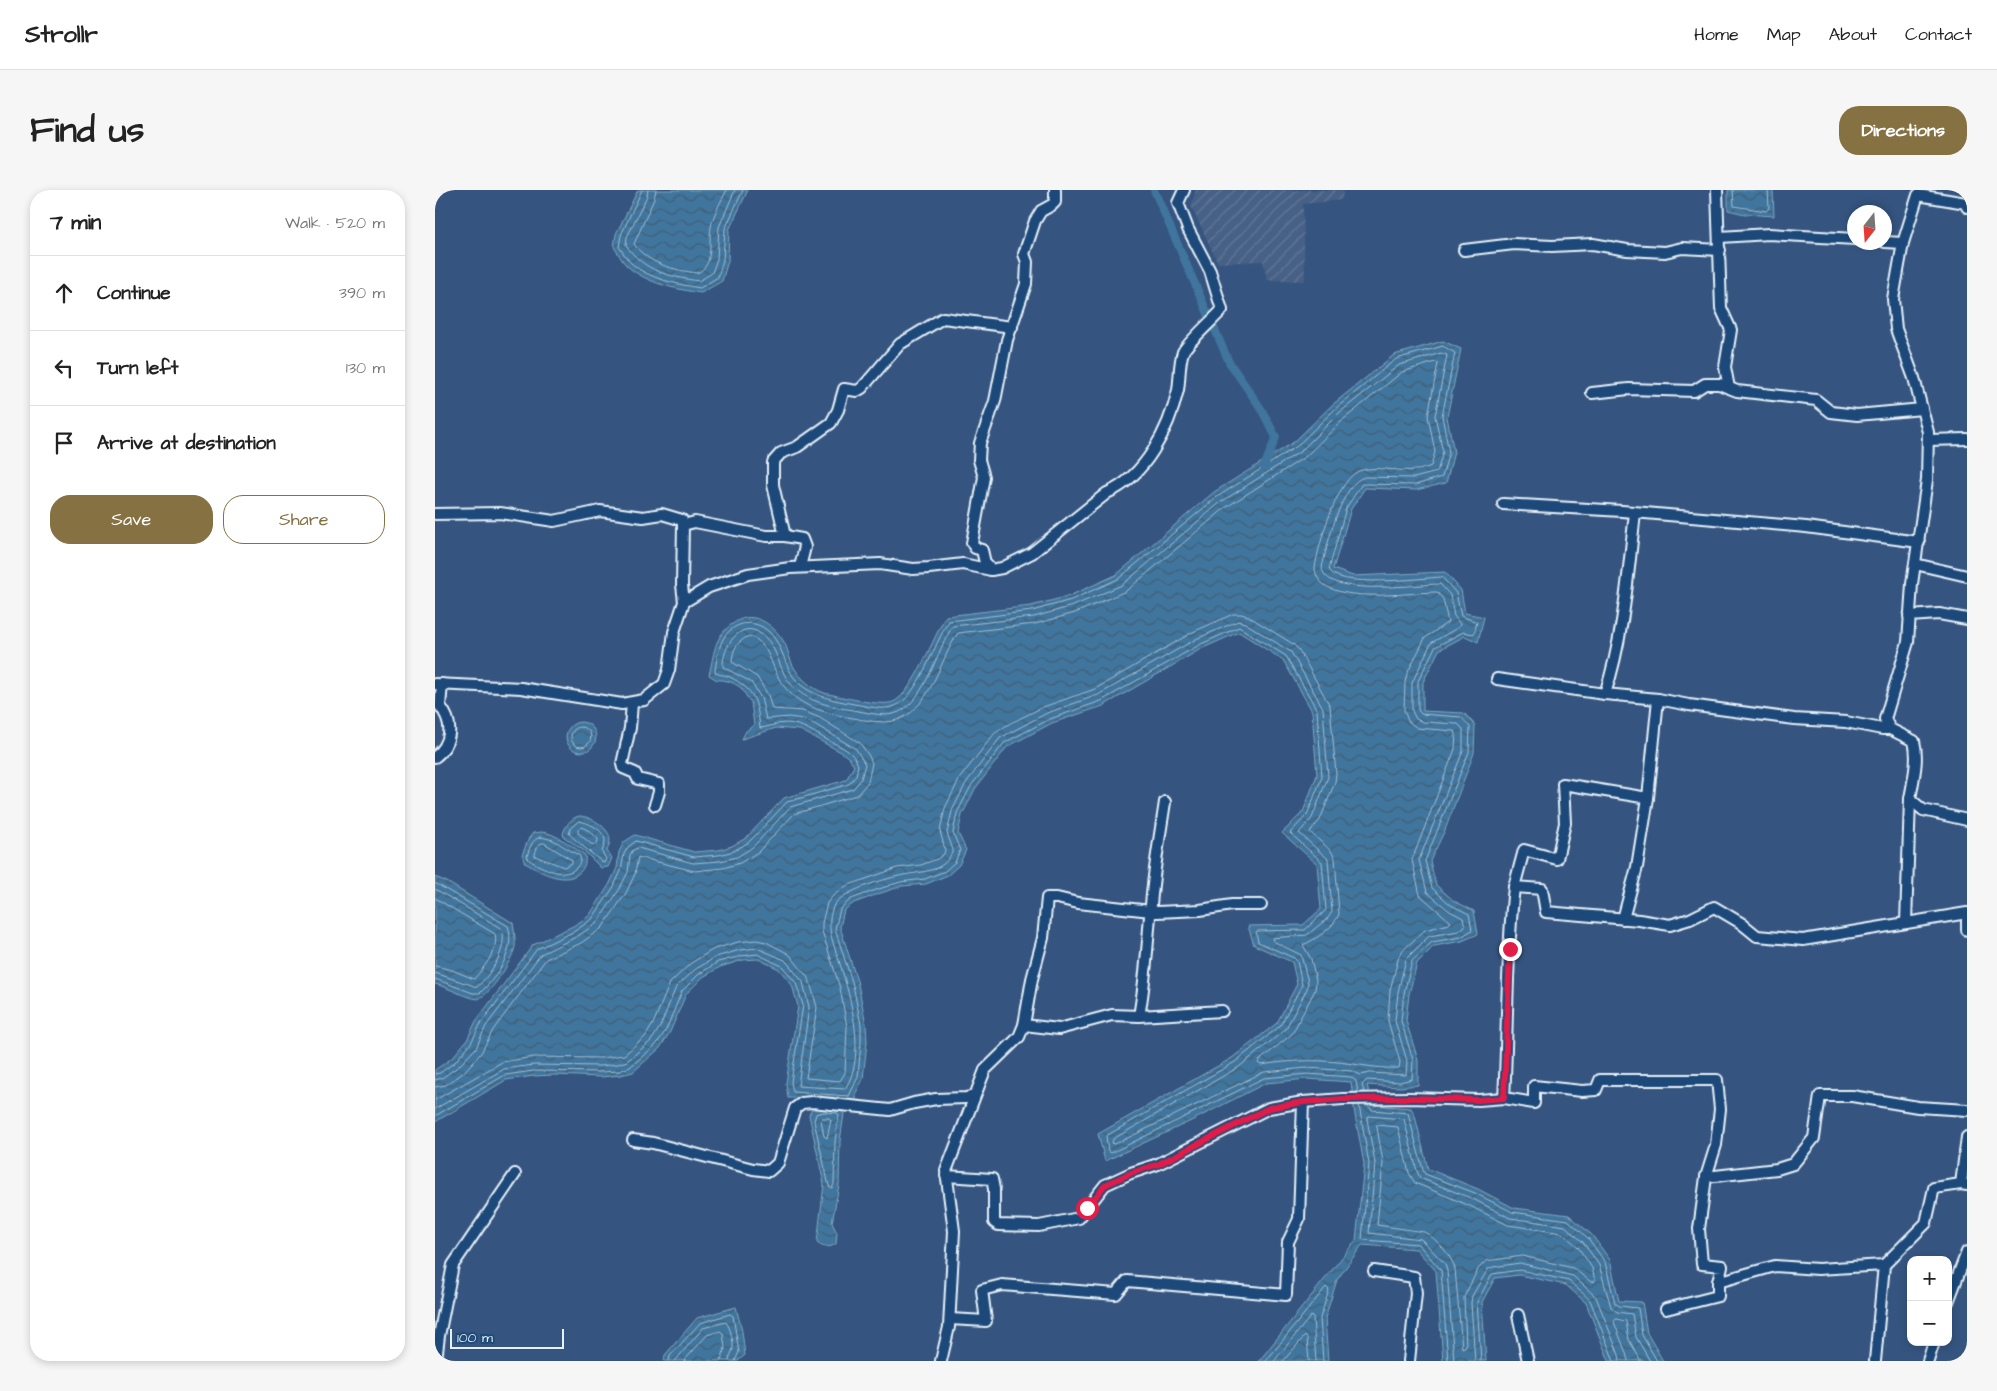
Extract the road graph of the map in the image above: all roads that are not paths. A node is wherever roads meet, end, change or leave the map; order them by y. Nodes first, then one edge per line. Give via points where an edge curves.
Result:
1 (1055, 190) edge
2 (1183, 190) edge
3 (1717, 190) edge
4 (1919, 193) edge
5 (1967, 202) edge
6 (1720, 237) junction
7 (1847, 238) edge
8 (1892, 242) edge
9 (1903, 243) junction
10 (1464, 250) dead end
11 (1720, 250) junction
12 (1011, 327) junction
13 (1729, 388) junction
14 (1592, 393) dead end
15 (1922, 409) junction
16 (1967, 439) edge
17 (1928, 440) junction
18 (1503, 504) dead end
19 (1635, 513) junction
20 (435, 514) edge
21 (683, 525) junction
22 (785, 536) junction
23 (1919, 542) junction
24 (1915, 564) junction
25 (800, 567) junction
26 (991, 570) junction
27 (1967, 576) edge
28 (684, 602) junction
29 (1909, 616) junction
30 (1967, 619) edge
31 (1497, 679) dead end
32 (438, 684) edge
33 (1605, 694) junction
34 (1658, 699) junction
35 (632, 703) junction
36 (1890, 729) junction
37 (435, 757) edge
38 (1648, 798) junction
39 (1910, 798) junction
40 (1165, 802) dead end
41 (655, 805) dead end
42 (1967, 820) edge
43 (1515, 887) junction
44 (1261, 905) dead end
45 (1151, 911) junction
46 (1967, 913) edge
47 (1623, 919) junction
48 (1967, 920) edge
49 (1906, 923) junction
50 (1967, 930) edge
51 (1222, 1010) dead end
52 (1139, 1016) junction
53 (1024, 1025) junction
54 (973, 1096) junction
55 (1504, 1098) junction
56 (1303, 1102) junction
57 (1967, 1110) edge
58 (1967, 1137) edge
59 (633, 1140) dead end
60 (515, 1174) dead end
61 (946, 1176) junction
62 (1706, 1177) junction
63 (1964, 1184) edge
64 (1967, 1254) edge
65 (1884, 1265) junction
66 (1374, 1271) dead end
67 (1718, 1282) junction
68 (1948, 1301) edge
69 (1666, 1309) dead end
70 (1518, 1315) dead end
71 (950, 1319) junction
72 (1933, 1346) edge
73 (436, 1361) edge
74 (941, 1361) edge
75 (1409, 1361) edge
76 (1528, 1361) edge
77 (1875, 1361) edge
78 (1928, 1361) edge

1 - 12 street via 1055,202 1041,212 1030,233 1024,254 1026,284
2 - 26 street via 1179,203 1188,229 1210,271 1222,310 1183,351 1170,419 1155,449 1120,488 1107,493 1032,552 1002,568
3 - 6 street
4 - 5 street
4 - 9 street
6 - 7 street via 1769,234
6 - 11 street
8 - 9 street
9 - 15 street via 1893,299 1896,329
10 - 11 street via 1514,244 1593,244 1665,252 1682,248
11 - 13 street via 1721,308 1731,330 1725,367
12 - 22 street via 943,318 900,344 862,388 844,390 831,423 797,447 781,453 773,462 773,485
12 - 26 street via 995,400 979,452 983,477 973,543 975,548 982,550 985,563
13 - 14 street via 1705,384 1695,391 1629,389
13 - 15 street via 1816,400 1831,412 1857,415
15 - 17 street
16 - 17 street
17 - 23 street via 1927,480
18 - 19 street
19 - 23 street via 1806,527
19 - 33 street via 1618,639
20 - 21 street via 500,513 554,521 600,512 643,516 662,514 682,520
21 - 22 street via 695,522 766,536
21 - 28 street
22 - 25 street via 802,539 805,547
23 - 24 street
24 - 27 street
24 - 29 street
25 - 26 street via 880,564 929,568 963,564
25 - 28 street via 763,571 722,581
28 - 35 street via 674,632 664,684 645,700
29 - 30 street via 1939,614
29 - 36 street via 1908,642 1885,719
31 - 33 street
32 - 35 street via 521,688
32 - 37 street via 440,706 448,718 449,739
33 - 34 street
34 - 36 street via 1689,706
34 - 38 street
35 - 41 street via 622,764 638,779 659,784
36 - 39 street via 1914,741 1916,761
38 - 43 street via 1563,784 1565,823 1557,859 1525,850
38 - 47 street via 1637,867
39 - 42 street via 1923,810
39 - 49 street
40 - 45 street
43 - 47 street via 1542,889 1546,912
43 - 55 street
44 - 45 street
45 - 52 street
45 - 53 street via 1047,898 1043,938
46 - 49 street
47 - 49 street via 1669,926 1690,920 1714,907 1741,922 1757,936 1803,940
48 - 50 street
51 - 52 street
52 - 53 street via 1112,1015 1059,1029
53 - 54 street via 1019,1037 985,1070
54 - 59 street via 936,1099 890,1110 802,1103 795,1108 779,1163 769,1171
54 - 61 street
55 - 56 street via 1375,1098
55 - 62 street via 1534,1103 1534,1086 1596,1090 1600,1080 1717,1080 1720,1109 1716,1145
56 - 61 street via 1269,1108 1159,1164 1105,1185 1079,1218 1072,1220 1039,1226 998,1225 993,1217 992,1179
56 - 71 street via 1299,1219 1288,1242 1287,1295 1127,1281 1116,1294 1003,1285 982,1290 986,1321
57 - 62 street via 1918,1107 1852,1096 1820,1096 1814,1138 1793,1164 1777,1169
58 - 63 street
60 - 73 street via 453,1266
61 - 71 street via 954,1231
62 - 67 street via 1699,1229 1702,1264 1722,1266
63 - 65 street via 1934,1188 1926,1223
64 - 68 street
65 - 67 street via 1818,1269 1775,1266
65 - 77 street
66 - 75 street via 1414,1277 1416,1293
67 - 69 street via 1718,1296
70 - 76 street
71 - 74 street
72 - 78 street

